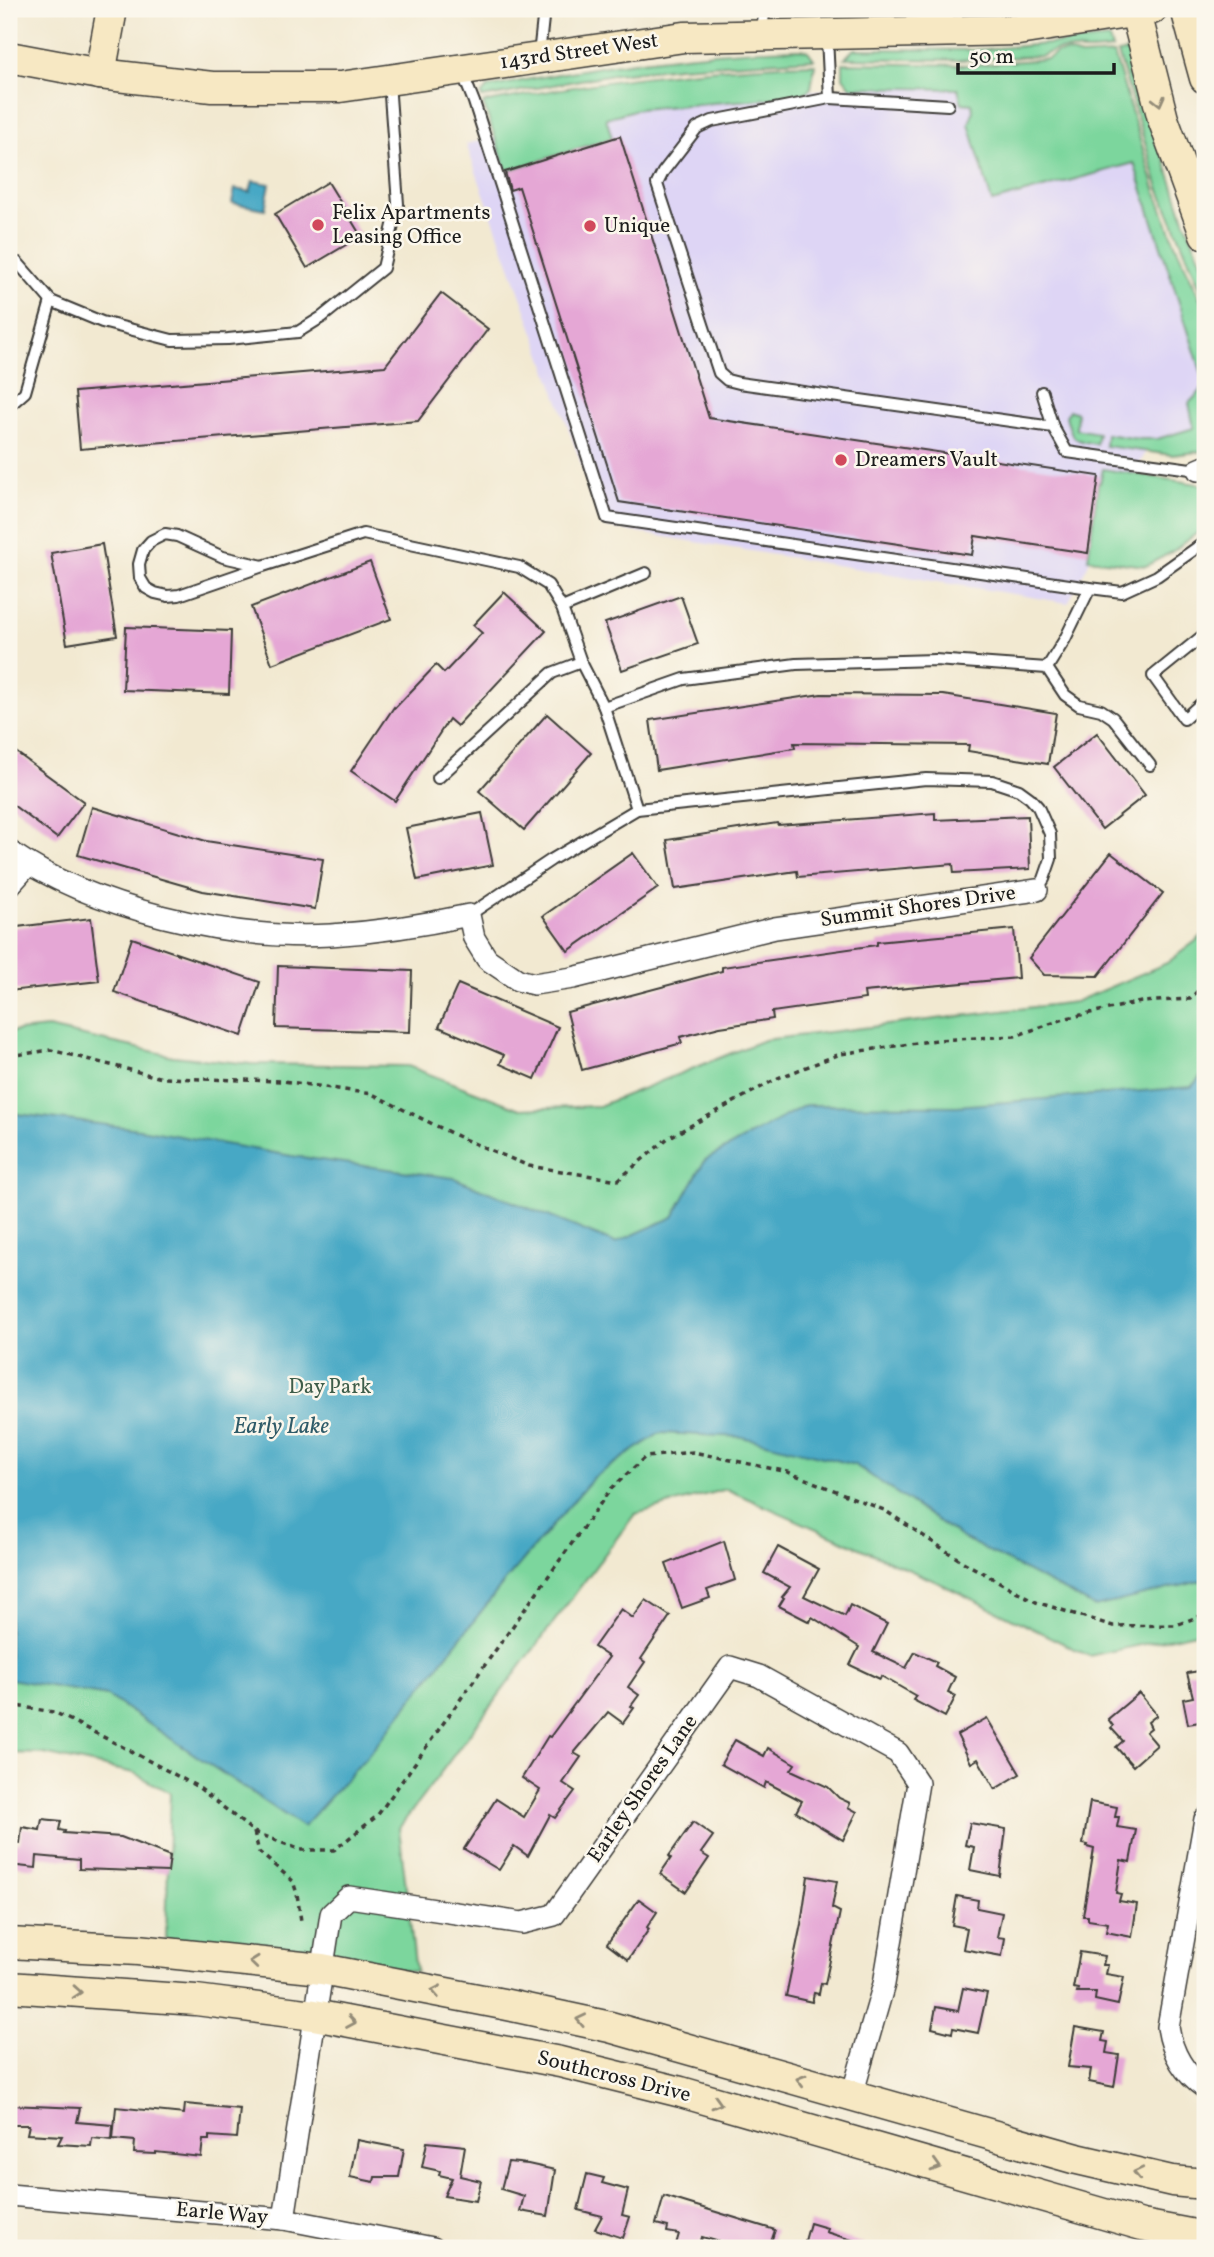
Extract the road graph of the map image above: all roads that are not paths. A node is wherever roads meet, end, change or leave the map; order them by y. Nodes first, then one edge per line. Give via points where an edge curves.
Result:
1 (112, 9) edge
2 (544, 9) edge
3 (1186, 9) edge
4 (1141, 10) edge
5 (763, 22) edge
6 (827, 34) junction
7 (9, 57) edge
8 (538, 58) junction
9 (461, 69) junction
10 (100, 74) junction
11 (1205, 78) edge
12 (388, 79) junction
13 (830, 98) junction
14 (948, 104) dead end
15 (1205, 234) edge
16 (9, 260) edge
17 (51, 301) junction
18 (1042, 393) dead end
19 (9, 406) edge
20 (1053, 428) junction
21 (1203, 469) edge
22 (1205, 542) edge
23 (263, 566) junction
24 (646, 573) dead end
25 (1090, 588) junction
26 (562, 608) junction
27 (1205, 634) edge
28 (581, 662) junction
29 (1046, 668) junction
30 (1205, 701) edge
31 (604, 707) junction
32 (1150, 765) dead end
33 (438, 778) dead end
34 (637, 809) junction
35 (9, 852) edge
36 (28, 865) junction
37 (9, 886) edge
38 (1037, 890) joint
39 (469, 915) junction
40 (1205, 1819) edge
41 (9, 1943) edge
42 (322, 1969) junction
43 (9, 1987) edge
44 (314, 2015) junction
45 (1205, 2088) edge
46 (852, 2095) junction
47 (1205, 2184) edge
48 (9, 2195) edge
49 (284, 2219) junction
50 (1205, 2237) edge
51 (433, 2248) edge

1 - 10 street
2 - 8 lane
3 - 11 street
4 - 6 street, 143rd Street West via 1018,30
4 -> 15 street via 1163,119
5 - 6 street, 143rd Street West
5 - 8 street, 143rd Street West
6 - 13 lane
7 - 10 street, 143rd Street West
8 - 9 street, 143rd Street West
9 - 12 street, 143rd Street West
9 - 25 lane via 607,518
10 - 12 street, 143rd Street West via 212,87 340,87
12 - 17 lane via 398,204 383,268 322,317 298,332 172,340 102,322
13 - 14 lane
13 - 20 lane via 712,121 697,128 657,184 719,373 739,383
16 - 17 lane via 18,263
17 - 19 lane via 25,392
18 - 20 lane
20 - 21 lane via 1067,452
22 - 25 lane via 1157,576 1122,592
23 - 23 lane via 223,558 165,534 143,550 139,565 146,588 168,596
23 - 26 lane via 363,534 519,567 548,585
24 - 26 lane
25 - 29 lane
26 - 28 lane
27 - 30 lane via 1153,676 1184,719
28 - 31 lane
28 - 33 lane via 552,673
29 - 31 lane via 935,660 796,664 684,679
29 - 32 lane via 1065,695 1113,718
31 - 34 lane
34 - 38 lane, Summit Shores Drive via 926,779 992,781 1019,790 1046,821 1051,859
34 - 39 lane, Summit Shores Drive
35 - 36 street, Summit Shores Drive
36 - 37 street
36 - 39 street, Summit Shores Drive via 101,897 209,926 329,935
38 - 39 street, Summit Shores Drive via 775,928 534,984 518,980 487,959 474,938
40 - 45 street via 1168,2027 1182,2068
42 -> 41 street via 138,1950
42 - 44 street, Earley Shores Lane
46 -> 42 street via 610,2026
42 - 46 street, Earley Shores Lane via 331,1914 349,1897 522,1923 554,1915 730,1667 760,1676 898,1753 918,1783 884,1984
43 -> 44 street, Southcross Drive via 196,2000
44 - 49 street, Earley Shores Lane
44 -> 50 street, Southcross Drive via 560,2062 681,2092 1142,2225
47 -> 46 street via 1077,2159
48 - 49 street, Earle Way
49 - 51 street, Earle Way

